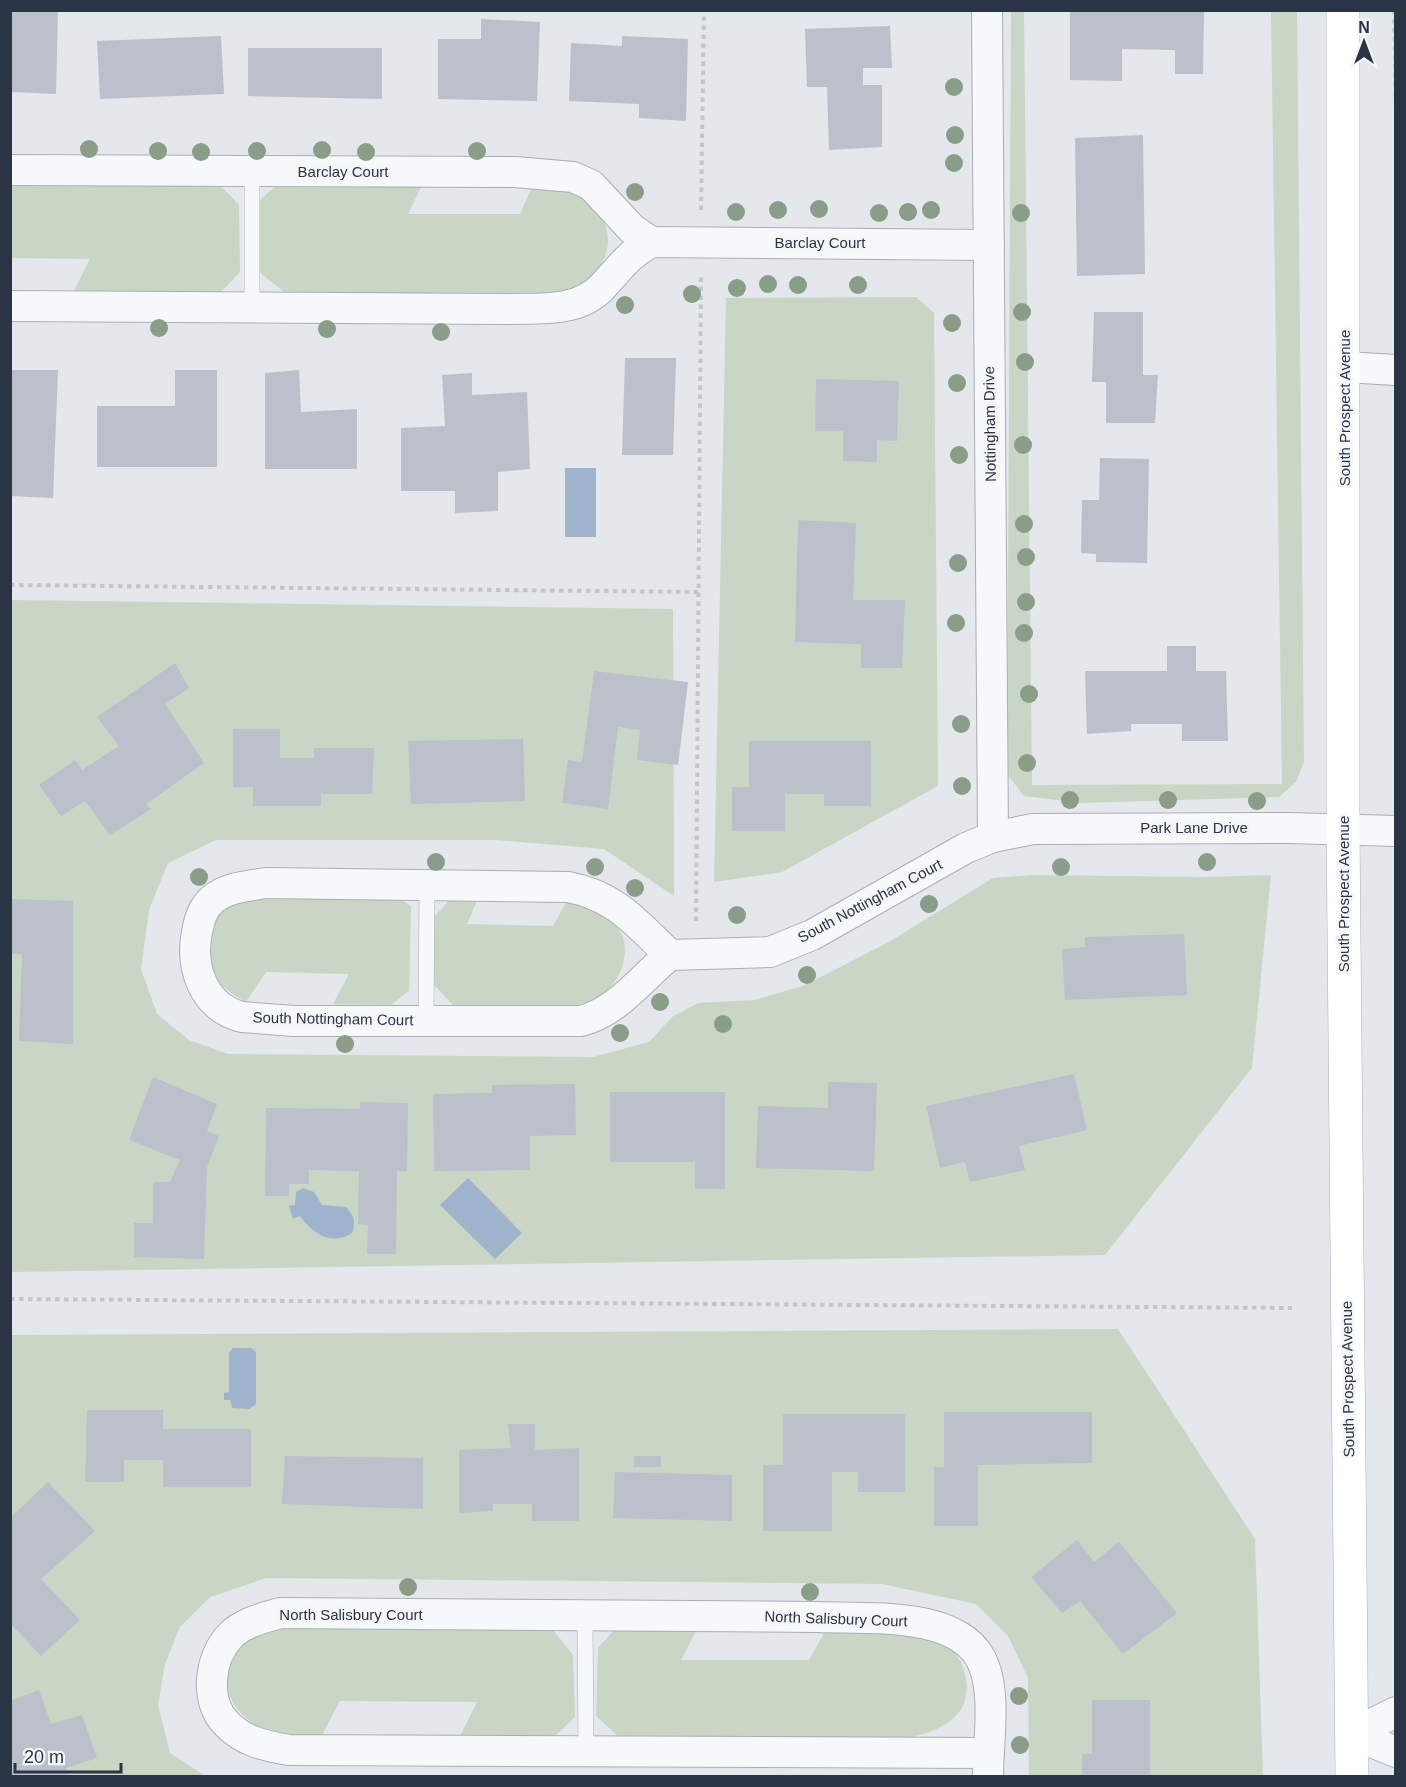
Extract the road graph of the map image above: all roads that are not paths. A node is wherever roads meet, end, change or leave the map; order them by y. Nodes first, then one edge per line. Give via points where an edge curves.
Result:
1 (987, 10) edge
2 (1343, 10) edge
3 (10, 170) edge
4 (252, 172) junction
5 (651, 242) junction
6 (988, 245) junction
7 (10, 306) edge
8 (252, 306) junction
9 (1345, 367) junction
10 (1395, 370) edge
11 (1343, 829) junction
12 (1395, 831) edge
13 (993, 837) junction
14 (427, 886) junction
15 (670, 955) junction
16 (426, 1021) junction
17 (585, 1617) junction
18 (1395, 1712) edge
19 (1352, 1734) junction
20 (585, 1750) junction
21 (1395, 1752) edge
22 (988, 1765) edge
23 (1352, 1776) edge

1 - 6 street, Nottingham Drive
2 - 9 main road, South Prospect Avenue
3 - 4 street, Barclay Court
4 - 5 street, Barclay Court via 515,172 573,177 591,185 632,229
4 - 8 lane
5 - 6 street, Barclay Court
5 - 8 street via 629,255 602,288 563,307
6 - 13 street, Nottingham Drive
7 - 8 street
9 - 10 street
9 - 11 main road, South Prospect Avenue
11 - 12 street, Park Lane Drive
11 - 13 street, Park Lane Drive via 1045,828
11 - 19 main road, South Prospect Avenue
13 - 15 street, South Nottingham Court via 966,848 812,935 770,952
14 - 15 street, South Nottingham Court via 568,887 593,891 614,903
14 - 16 lane
14 - 16 street, South Nottingham Court via 266,883 230,889 212,900 200,916 193,951 206,992 235,1015 294,1021
15 - 16 street, South Nottingham Court via 625,998 597,1017 581,1021
17 - 20 lane
17 - 20 street, North Salisbury Court via 279,1613 256,1620 231,1635 219,1653 211,1679 213,1702 226,1724 261,1745 290,1750
17 - 22 street, North Salisbury Court via 818,1617 906,1620 944,1628 969,1641 984,1666 990,1705
18 - 19 street
19 - 21 street
19 - 23 main road, South Prospect Avenue
20 - 22 street, North Salisbury Court

